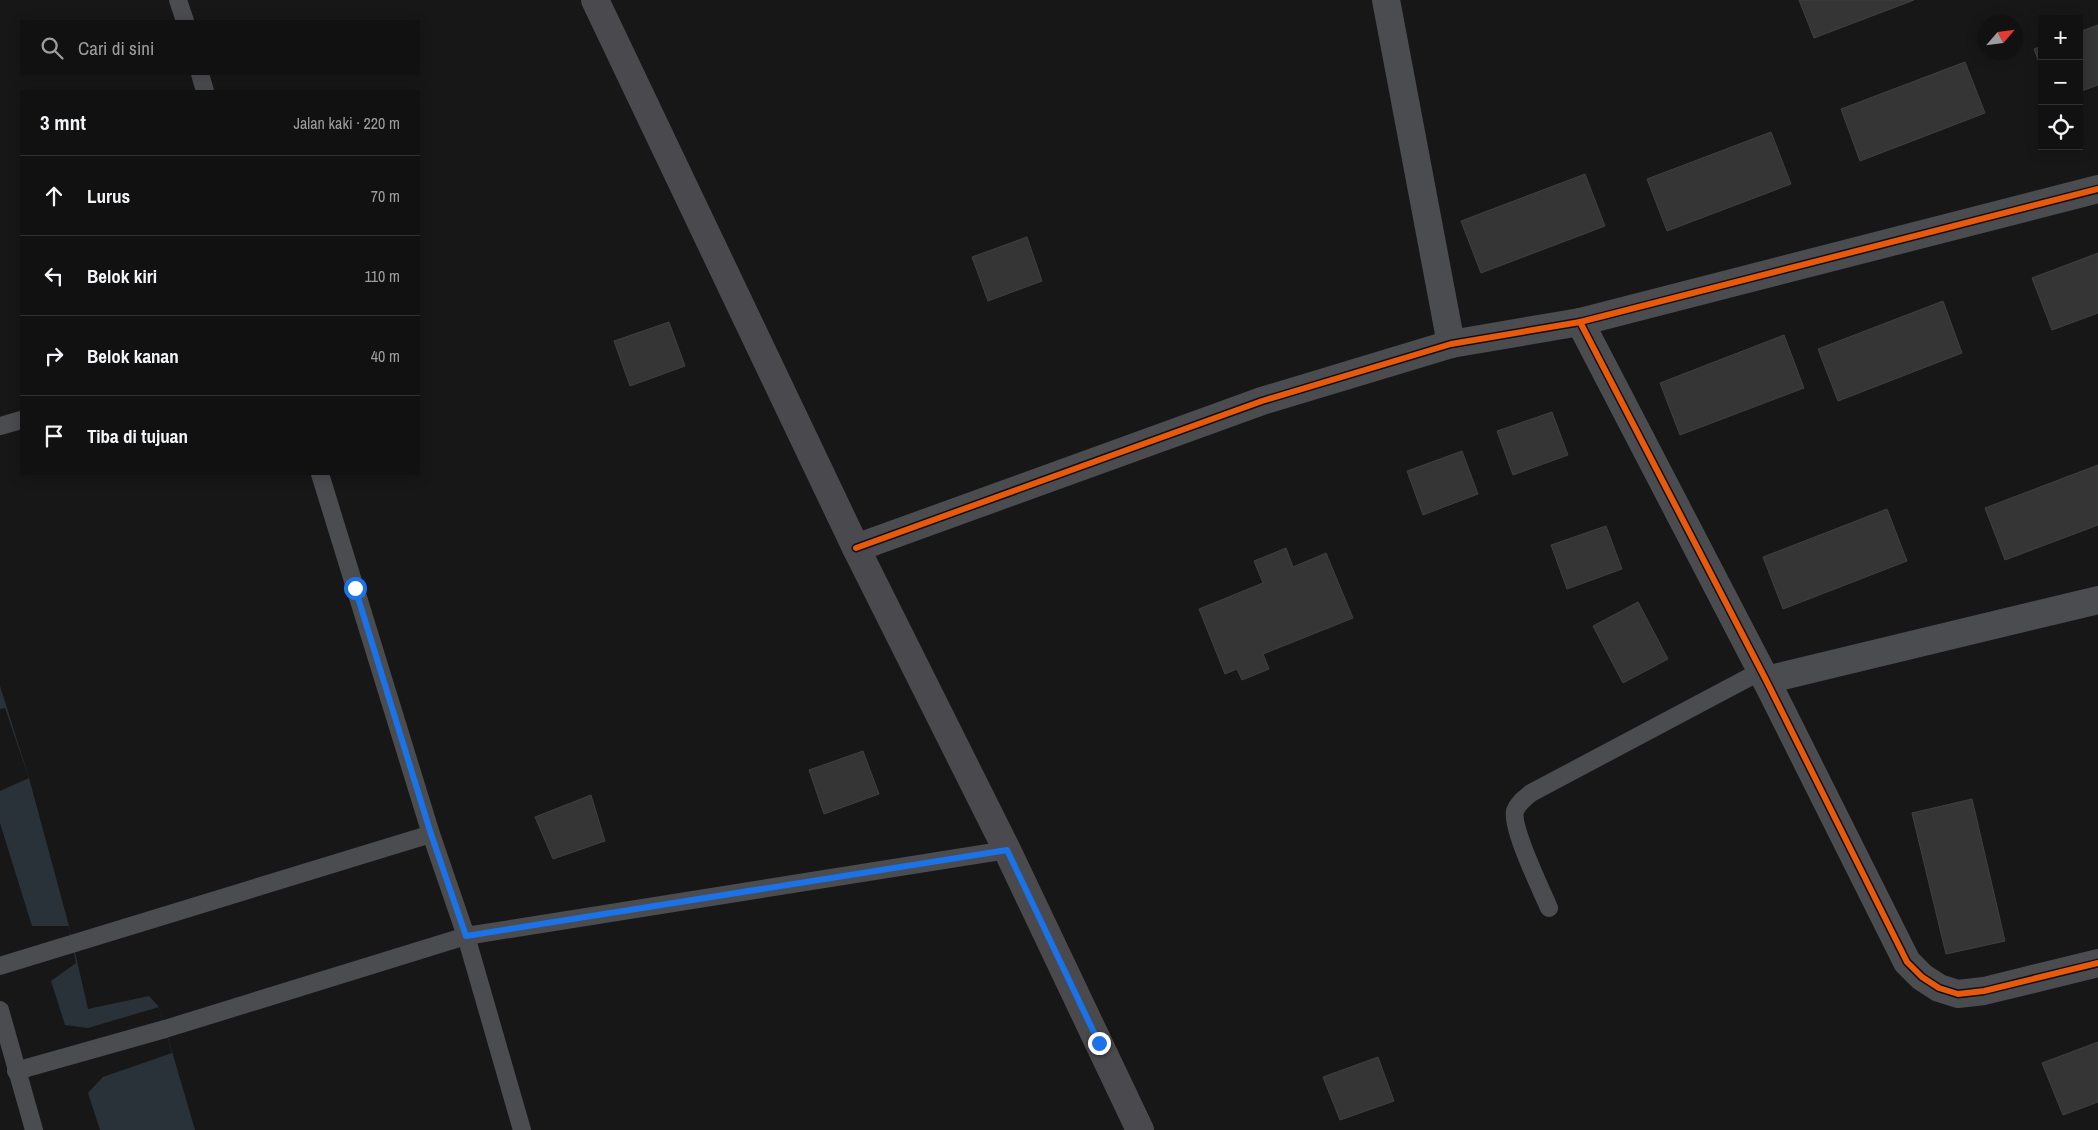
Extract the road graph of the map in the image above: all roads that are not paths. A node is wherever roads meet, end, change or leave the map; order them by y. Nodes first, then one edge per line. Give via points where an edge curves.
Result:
1 (178, 0) edge
2 (596, 0) edge
3 (1386, 0) edge
4 (184, 20) edge
5 (200, 75) edge
6 (205, 90) edge
7 (2098, 189) edge
8 (1580, 322) junction
9 (1451, 344) junction
10 (20, 420) edge
11 (0, 426) edge
12 (320, 475) edge
13 (856, 548) junction
14 (2098, 600) edge
15 (1763, 676) junction
16 (431, 834) junction
17 (1007, 850) junction
18 (1549, 908) dead end
19 (466, 936) junction
20 (2098, 962) edge
21 (0, 966) edge
22 (1, 1017) edge
23 (16, 1071) junction
24 (34, 1130) edge
25 (522, 1130) edge
26 (1140, 1130) edge

1 - 4 lane
2 - 13 main road
3 - 9 street
5 - 6 lane
7 - 8 street
8 - 9 street
8 - 15 street
9 - 13 street via 1262,401
10 - 11 lane
12 - 16 lane
13 - 17 main road
14 - 15 street
15 - 18 lane via 1521,800 1515,811 1515,827
15 - 20 street via 1907,962 1922,977 1939,988 1958,994 1984,991
16 - 19 lane
16 - 21 lane
17 - 19 lane
17 - 26 main road
19 - 23 lane via 165,1029
19 - 25 lane
22 - 23 lane
23 - 24 lane

